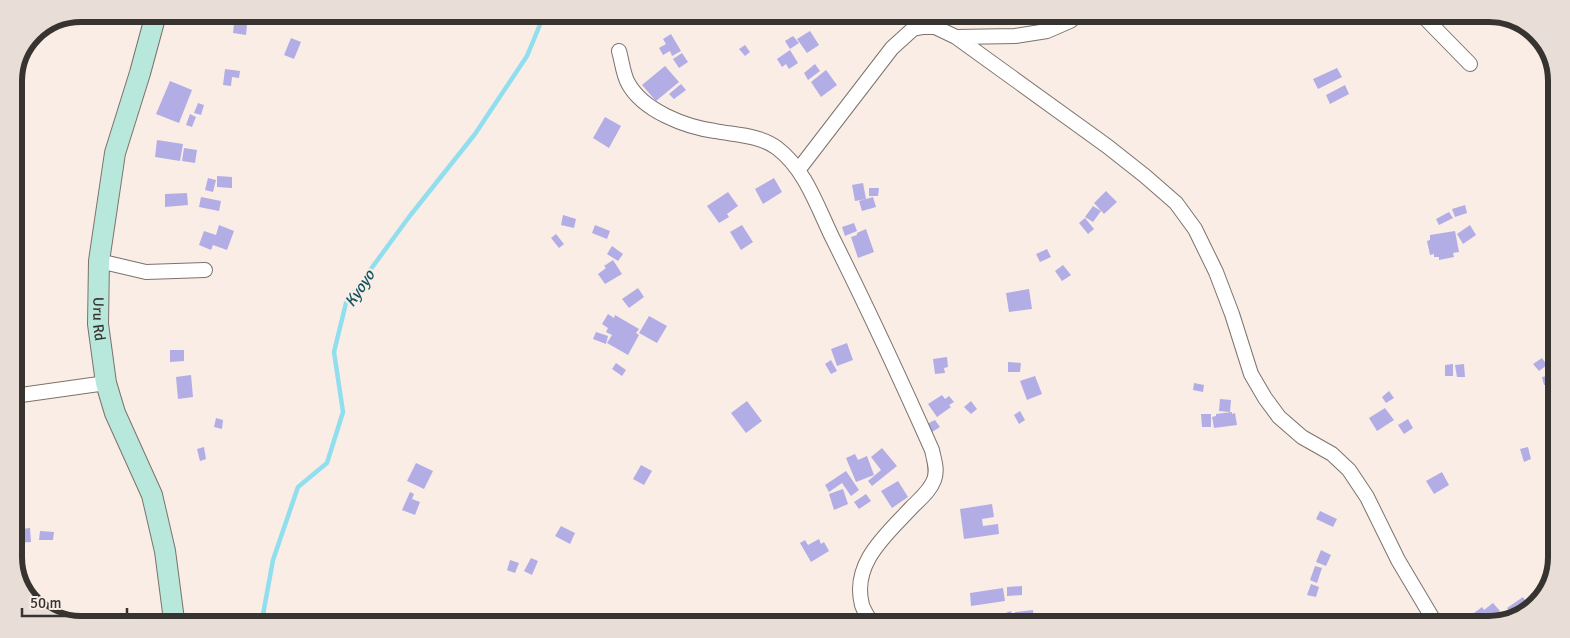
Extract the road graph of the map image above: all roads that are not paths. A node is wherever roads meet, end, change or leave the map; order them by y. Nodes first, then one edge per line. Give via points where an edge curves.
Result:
1 (154, 22) edge
2 (931, 22) edge
3 (1068, 22) edge
4 (1430, 22) edge
5 (956, 37) junction
6 (619, 50) dead end
7 (1470, 64) dead end
8 (799, 169) junction
9 (98, 261) junction
10 (205, 270) dead end
11 (106, 383) junction
12 (23, 395) edge
13 (173, 616) edge
14 (868, 616) edge
15 (1431, 616) edge

1 - 9 street, Uru Rd via 115,153
2 - 5 street
2 - 8 street via 913,29 892,48
3 - 5 street via 1047,31 1015,36
4 - 7 street
5 - 15 street via 1107,146 1176,203 1195,229 1216,272 1251,374 1265,398 1279,417 1302,437 1332,454 1349,470
6 - 8 street via 628,82 643,103 673,119 760,140 776,147
8 - 14 street via 870,313 932,450 936,466 928,491 880,541 864,564 860,587 862,606
9 - 10 street via 146,272
9 - 11 street, Uru Rd via 98,324
11 - 12 street
11 - 13 street, Uru Rd via 114,413 152,495 165,551

